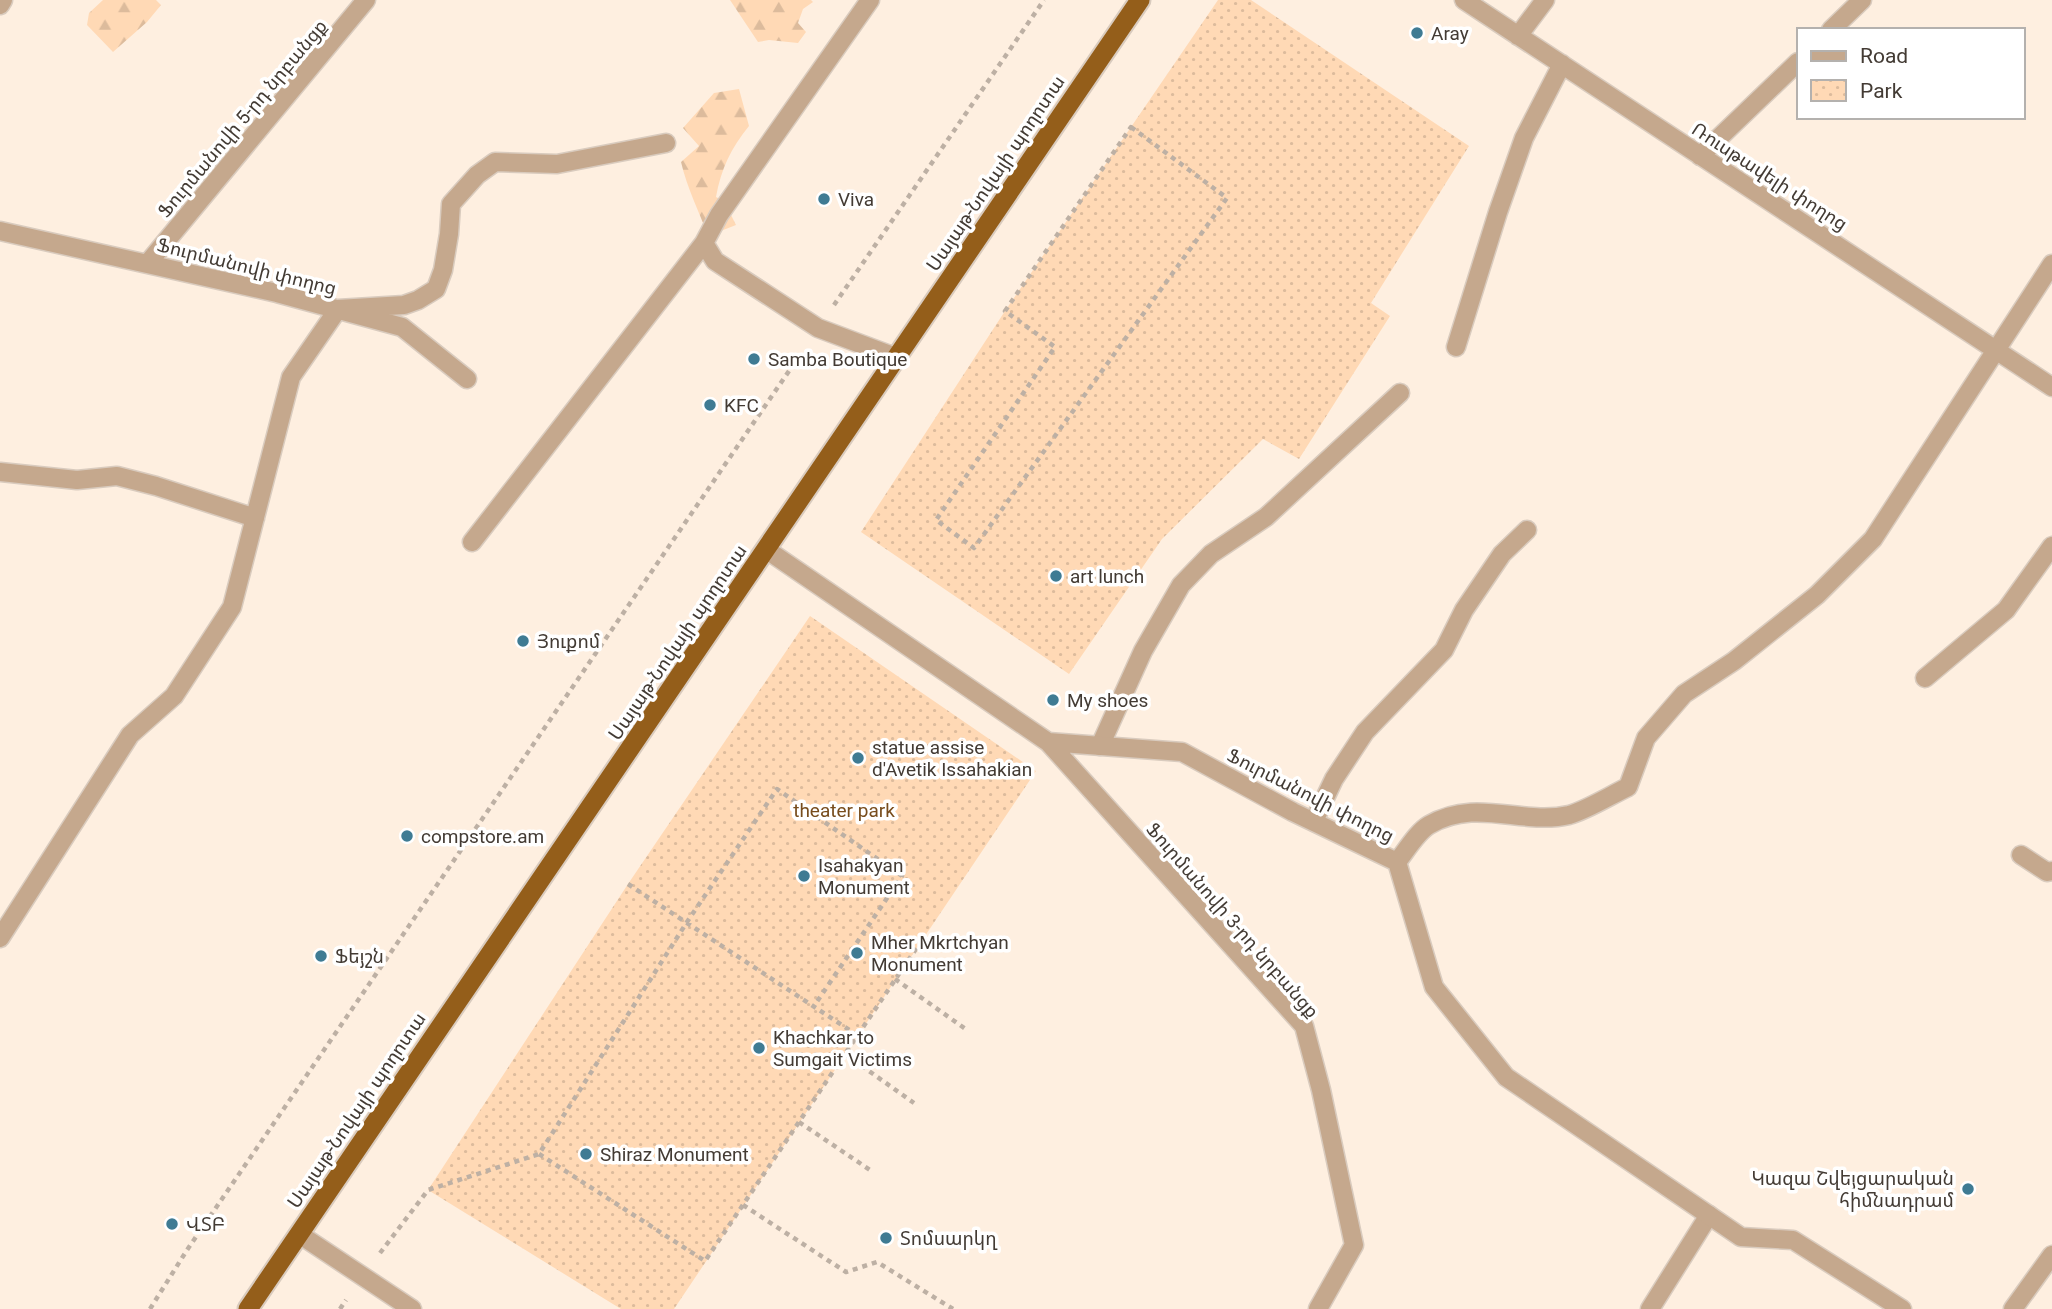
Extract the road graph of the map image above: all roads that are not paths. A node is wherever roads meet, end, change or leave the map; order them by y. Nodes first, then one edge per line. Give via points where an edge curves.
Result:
1 (3, 0) edge
2 (366, 0) edge
3 (870, 0) edge
4 (1140, 0) edge
5 (1464, 0) edge
6 (1545, 0) edge
7 (1862, 0) edge
8 (0, 5) edge
9 (1833, 28) edge
10 (1518, 36) junction
11 (1797, 63) edge
12 (1562, 64) junction
13 (666, 143) dead end
14 (1700, 156) junction
15 (0, 231) edge
16 (704, 243) junction
17 (148, 263) junction
18 (2052, 264) edge
19 (338, 309) junction
20 (1456, 347) dead end
21 (1995, 349) junction
22 (898, 358) junction
23 (467, 379) dead end
24 (2052, 387) edge
25 (1400, 393) dead end
26 (0, 472) edge
27 (255, 518) junction
28 (1527, 530) dead end
29 (472, 542) dead end
30 (2052, 547) edge
31 (767, 550) junction
32 (1925, 678) dead end
33 (1048, 742) junction
34 (1100, 746) junction
35 (1314, 821) junction
36 (2021, 855) dead end
37 (1397, 862) junction
38 (2052, 871) edge
39 (0, 938) edge
40 (1709, 1215) junction
41 (299, 1234) junction
42 (2052, 1255) edge
43 (248, 1309) edge
44 (412, 1309) edge
45 (1318, 1309) edge
46 (1650, 1309) edge
47 (1902, 1309) edge
48 (2013, 1309) edge

1 - 8 street
2 - 17 street, Ֆուրմանովի 5-րդ նրբանցք
3 - 16 street
4 - 22 highway, Սայաթ-Նովայի պողոտա
5 - 10 street, Ռուսթավելի փողոց
6 - 10 street
7 - 9 street
10 - 12 street, Ռուսթավելի փողոց
11 - 14 street
12 - 14 street, Ռուսթավելի փողոց
12 - 20 street via 1524,138
13 - 19 street via 557,164 495,162 451,204 450,234 436,289 404,304
14 - 21 street, Ռուսթավելի փողոց
15 - 17 street, Ֆուրմանովի փողոց
16 - 22 street via 715,261 818,328
16 - 29 street
17 - 19 street, Ֆուրմանովի փողոց
18 - 21 street
19 - 23 street, Ֆուրմանովի փողոց via 402,327
19 - 27 street via 291,377
21 - 24 street, Ռուսթավելի փողոց
21 - 37 street via 1873,539 1818,596 1684,694 1646,738 1628,787 1569,815 1460,814 1427,825
22 - 31 highway, Սայաթ-Նովայի պողոտա
25 - 34 street via 1266,517 1211,554 1181,585 1143,651
26 - 27 street via 76,480 117,476
27 - 39 street via 232,607 174,696 130,735
28 - 35 street via 1502,554 1464,610 1444,650 1365,732 1334,779
30 - 32 street via 2006,610
31 - 33 street, Ֆուրմանովի փողոց
31 - 41 highway, Սայաթ-Նովայի պողոտա
33 - 34 street, Ֆուրմանովի փողոց
33 - 45 street, Ֆուրմանովի 3-րդ նրբանցք via 1304,1026 1354,1245
34 - 35 street, Ֆուրմանովի փողոց via 1182,752
35 - 37 street, Ֆուրմանովի փողոց
36 - 38 street
37 - 40 street, Ֆուրմանովի փողոց via 1434,987 1506,1077
40 - 46 street
40 - 47 street, Ֆուրմանովի փողոց via 1741,1237 1793,1240
41 - 43 highway, Սայաթ-Նովայի պողոտա
41 - 44 street
42 - 48 street

